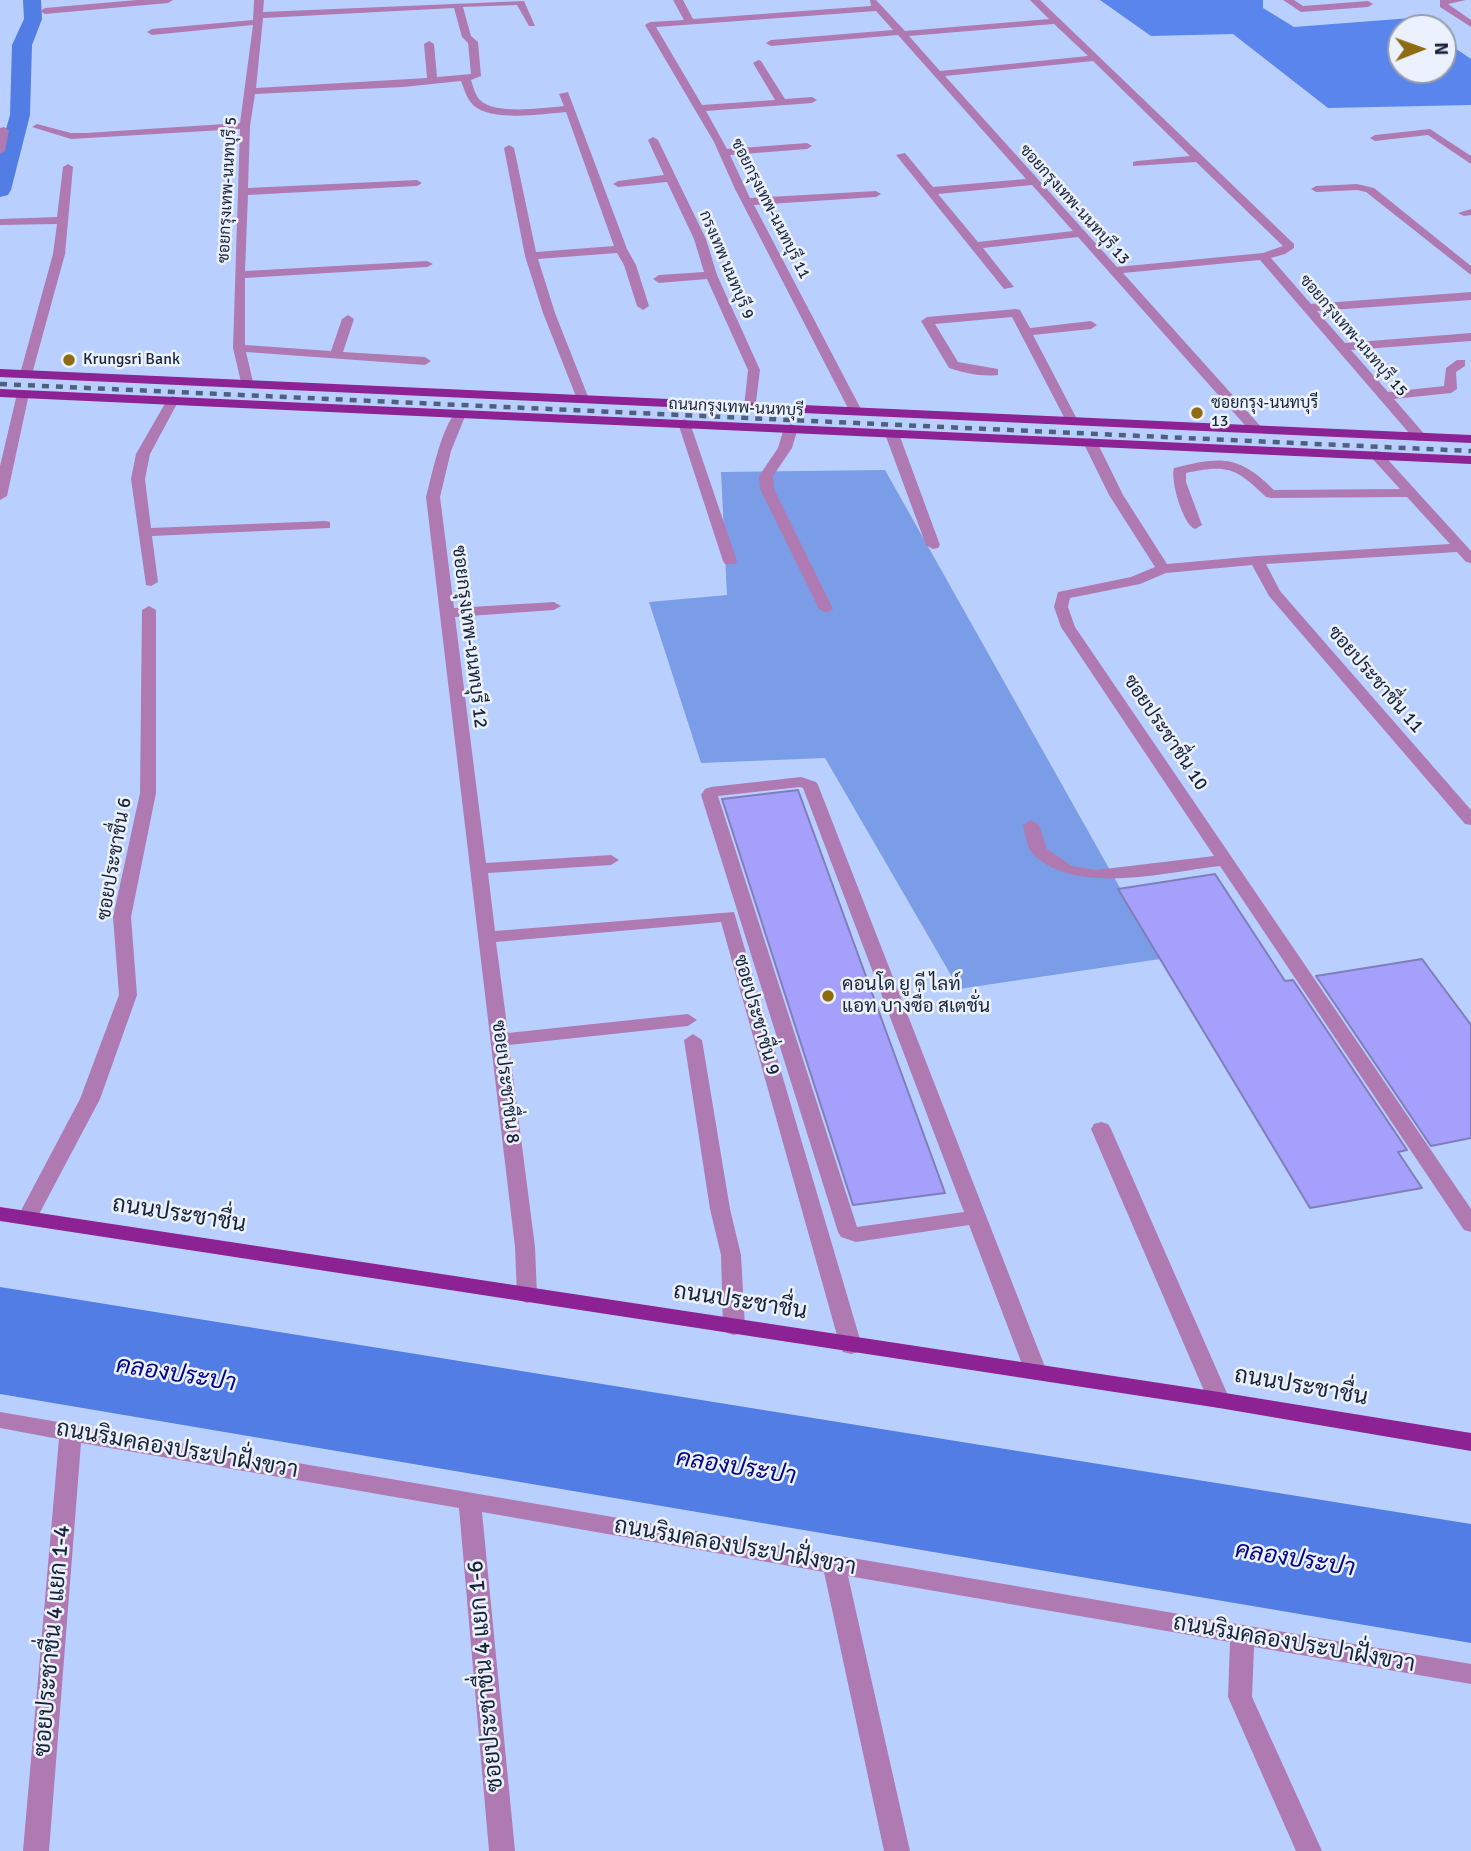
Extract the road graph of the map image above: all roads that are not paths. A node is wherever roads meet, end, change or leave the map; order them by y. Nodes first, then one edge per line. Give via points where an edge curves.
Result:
1 (168, 0) edge
2 (259, 0) edge
3 (678, 0) edge
4 (1035, 0) edge
5 (1288, 0) edge
6 (1461, 0) edge
7 (115, 2) edge
8 (875, 4) edge
9 (1368, 4) dead end
10 (458, 5) junction
11 (45, 11) dead end
12 (258, 19) junction
13 (1056, 21) junction
14 (690, 22) junction
15 (533, 24) dead end
16 (1471, 24) edge
17 (152, 32) dead end
18 (902, 33) junction
19 (771, 43) dead end
20 (429, 44) dead end
21 (1097, 58) junction
22 (758, 63) dead end
23 (937, 74) junction
24 (465, 78) junction
25 (432, 80) junction
26 (251, 91) junction
27 (564, 94) dead end
28 (812, 100) dead end
29 (782, 102) junction
30 (698, 108) junction
31 (570, 109) junction
32 (245, 126) junction
33 (37, 127) dead end
34 (4, 130) dead end
35 (1375, 138) dead end
36 (653, 139) dead end
37 (807, 146) dead end
38 (509, 148) dead end
39 (0, 151) edge
40 (724, 152) junction
41 (901, 155) dead end
42 (1200, 158) junction
43 (1471, 161) edge
44 (1137, 164) dead end
45 (68, 167) dead end
46 (670, 178) junction
47 (1032, 182) junction
48 (417, 183) dead end
49 (618, 184) dead end
50 (1316, 189) dead end
51 (930, 191) junction
52 (243, 192) junction
53 (876, 194) dead end
54 (747, 202) junction
55 (62, 220) junction
56 (0, 222) edge
57 (1079, 234) junction
58 (974, 246) junction
59 (621, 249) junction
60 (531, 256) junction
61 (1263, 256) junction
62 (426, 264) dead end
63 (1112, 271) junction
64 (1471, 272) edge
65 (239, 275) junction
66 (711, 275) junction
67 (659, 279) dead end
68 (1007, 287) dead end
69 (1471, 296) edge
70 (643, 306) dead end
71 (1307, 308) junction
72 (348, 319) dead end
73 (1091, 325) dead end
74 (1026, 332) junction
75 (1471, 337) edge
76 (1342, 347) junction
77 (239, 348) junction
78 (336, 355) junction
79 (425, 361) dead end
80 (1461, 363) dead end
81 (994, 372) dead end
82 (0, 373) edge
83 (26, 374) junction
84 (40, 374) junction
85 (247, 382) junction
86 (0, 393) edge
87 (23, 394) junction
88 (1385, 396) junction
89 (583, 399) junction
90 (173, 400) junction
91 (750, 407) junction
92 (856, 411) junction
93 (460, 414) junction
94 (1072, 421) junction
95 (684, 423) junction
96 (791, 428) junction
97 (1256, 429) junction
98 (892, 434) junction
99 (1420, 437) junction
100 (1471, 439) edge
101 (1090, 442) junction
102 (1262, 450) junction
103 (1376, 455) junction
104 (1471, 460) edge
105 (1410, 493) junction
106 (0, 496) edge
107 (325, 525) dead end
108 (1195, 525) dead end
109 (146, 532) junction
110 (933, 545) dead end
111 (1466, 554) edge
112 (1257, 559) junction
113 (730, 561) dead end
114 (1163, 569) junction
115 (151, 582) dead end
116 (554, 606) dead end
117 (826, 609) dead end
118 (149, 610) dead end
119 (447, 613) junction
120 (1471, 820) edge
121 (1031, 825) dead end
122 (611, 860) dead end
123 (1226, 860) junction
124 (478, 869) junction
125 (487, 937) junction
126 (688, 1020) dead end
127 (499, 1040) junction
128 (693, 1040) dead end
129 (1101, 1129) dead end
130 (0, 1214) edge
131 (976, 1217) junction
132 (27, 1218) junction
133 (1471, 1225) edge
134 (527, 1295) junction
135 (734, 1327) junction
136 (851, 1346) junction
137 (1036, 1372) junction
138 (1219, 1400) junction
139 (0, 1420) edge
140 (71, 1432) junction
141 (1471, 1443) edge
142 (470, 1502) junction
143 (834, 1564) junction
144 (1241, 1635) junction
145 (1471, 1674) edge
146 (36, 1851) edge
147 (502, 1851) edge
148 (897, 1851) edge
149 (1309, 1851) edge

1 - 7 street
2 - 12 street, ซอยกรุงเทพ-นนทบุรี 5
3 - 14 street
4 - 13 street
5 - 9 street via 1301,9
6 - 16 street via 1443,5
7 - 11 street
8 - 14 street
8 - 18 street, ซอยกรุงเทพ-นนทบุรี 13
10 - 12 street via 401,5
10 - 15 street via 520,2
10 - 24 street via 467,37 473,42 477,75
12 - 17 street
12 - 26 street, ซอยกรุงเทพ-นนทบุรี 5
13 - 18 street
13 - 21 street
14 - 30 street, ซอยกรุงเทพ-นนทบุรี 11 via 650,25
18 - 19 street
18 - 23 street, ซอยกรุงเทพ-นนทบุรี 13
20 - 25 street
21 - 23 street
21 - 42 street
22 - 29 street
23 - 47 street, ซอยกรุงเทพ-นนทบุรี 13
24 - 25 street
24 - 31 street via 477,104 485,109
25 - 26 street
26 - 32 street, ซอยกรุงเทพ-นนทบุรี 5
27 - 31 street
28 - 29 street
29 - 30 street
30 - 40 street, ซอยกรุงเทพ-นนทบุรี 11
31 - 59 street
32 - 33 street via 86,136
32 - 52 street, ซอยกรุงเทพ-นนทบุรี 5
34 - 39 street
35 - 43 street via 1430,132
36 - 46 street, กรงเทพ นนทบุรี 9
37 - 40 street
38 - 60 street
40 - 54 street, ซอยกรุงเทพ-นนทบุรี 11
41 - 51 street
42 - 44 street
42 - 61 street via 1290,246
45 - 55 street
46 - 49 street
46 - 66 street, กรงเทพ นนทบุรี 9 via 701,239
47 - 51 street
47 - 57 street, ซอยกรุงเทพ-นนทบุรี 13
48 - 52 street
50 - 64 street via 1370,190
51 - 58 street
52 - 65 street, ซอยกรุงเทพ-นนทบุรี 5
53 - 54 street
54 - 92 street, ซอยกรุงเทพ-นนทบุรี 11
55 - 56 street
55 - 83 street via 59,254
57 - 58 street
57 - 63 street, ซอยกรุงเทพ-นนทบุรี 13
58 - 68 street
59 - 60 street
59 - 70 street
60 - 89 street
61 - 63 street
61 - 71 street, ซอยกรุงเทพ-นนทบุรี 15
62 - 65 street
63 - 97 street, ซอยกรุงเทพ-นนทบุรี 13
65 - 77 street, ซอยกรุงเทพ-นนทบุรี 5
66 - 67 street
66 - 91 street, กรงเทพ นนทบุรี 9 via 754,370
69 - 71 street
71 - 76 street, ซอยกรุงเทพ-นนทบุรี 15
72 - 78 street
73 - 74 street
74 - 81 street via 1016,313 927,321 953,365
74 - 94 street
75 - 76 street
76 - 88 street, ซอยกรุงเทพ-นนทบุรี 15
77 - 78 street
77 - 85 street, ซอยกรุงเทพ-นนทบุรี 5
78 - 79 street
80 - 88 street via 1450,371 1451,389
82 - 83 main road, ถนนกรุงเทพ-นนทบุรี
83 - 84 main road, ถนนกรุงเทพ-นนทบุรี
84 - 85 main road, ถนนกรุงเทพ-นนทบุรี
84 - 87 main road
85 - 89 main road, ถนนกรุงเทพ-นนทบุรี
86 - 87 main road, ถนนกรุงเทพ-นนทบุรี
87 - 90 main road, ถนนกรุงเทพ-นนทบุรี
87 - 106 street
88 - 99 street, ซอยกรุงเทพ-นนทบุรี 15
89 - 91 main road, ถนนกรุงเทพ-นนทบุรี
90 - 93 main road, ถนนกรุงเทพ-นนทบุรี
90 - 109 street via 143,454 138,479
91 - 92 main road, ถนนกรุงเทพ-นนทบุรี
92 - 94 main road, ถนนกรุงเทพ-นนทบุรี
93 - 95 main road, ถนนกรุงเทพ-นนทบุรี
93 - 119 street, ซอยกรุงเทพ-นนทบุรี 12 via 432,497
94 - 97 main road, ถนนกรุงเทพ-นนทบุรี
95 - 96 main road, ถนนกรุงเทพ-นนทบุรี
95 - 113 street
96 - 98 main road, ถนนกรุงเทพ-นนทบุรี
96 - 117 street via 785,449 766,476 768,489
97 - 99 main road, ถนนกรุงเทพ-นนทบุรี
97 - 102 main road
98 - 101 main road, ถนนกรุงเทพ-นนทบุรี
98 - 110 street
99 - 100 main road, ถนนกรุงเทพ-นนทบุรี
101 - 102 main road, ถนนกรุงเทพ-นนทบุรี
101 - 114 street via 1116,495
102 - 103 main road, ถนนกรุงเทพ-นนทบุรี
103 - 104 main road, ถนนกรุงเทพ-นนทบุรี
103 - 105 street
105 - 108 street via 1271,494 1247,471 1196,466 1179,471
105 - 111 street
107 - 109 street
109 - 115 street
111 - 112 street, ซอยประชาชื่น 10
112 - 114 street, ซอยประชาชื่น 10
112 - 120 street, ซอยประชาชื่น 11 via 1274,593
114 - 123 street, ซอยประชาชื่น 10 via 1135,582 1063,595 1061,607 1068,627
116 - 119 street
118 - 132 street, ซอยประชาชื่น 6 via 148,793 122,917 128,995 90,1099
119 - 124 street, ซอยกรุงเทพ-นนทบุรี 12
121 - 123 street via 1039,851 1067,870 1096,875
122 - 124 street
123 - 133 street, ซอยประชาชื่น 10
124 - 125 street, ซอยประชาชื่น 8
125 - 127 street, ซอยประชาชื่น 8
125 - 136 street, ซอยประชาชื่น 9 via 728,916
126 - 127 street
127 - 134 street, ซอยประชาชื่น 8
128 - 135 street via 720,1209 732,1255
129 - 138 street
130 - 132 main road, ถนนประชาชื่น
131 - 131 street via 810,785 801,782 711,792 848,1232 856,1235
131 - 137 street
132 - 134 main road, ถนนประชาชื่น
134 - 135 main road, ถนนประชาชื่น
135 - 136 main road, ถนนประชาชื่น
136 - 137 main road, ถนนประชาชื่น
137 - 138 main road, ถนนประชาชื่น
138 - 141 main road, ถนนประชาชื่น
139 - 140 street, ถนนริมคลองประปาฝั่งขวา
140 - 142 street, ถนนริมคลองประปาฝั่งขวา
140 - 146 street, ซอยประชาชื่น 4 แยก 1-4
142 - 143 street, ถนนริมคลองประปาฝั่งขวา
142 - 147 street, ซอยประชาชื่น 4 แยก 1-6
143 - 144 street, ถนนริมคลองประปาฝั่งขวา
143 - 148 street
144 - 145 street, ถนนริมคลองประปาฝั่งขวา
144 - 149 street via 1240,1697

